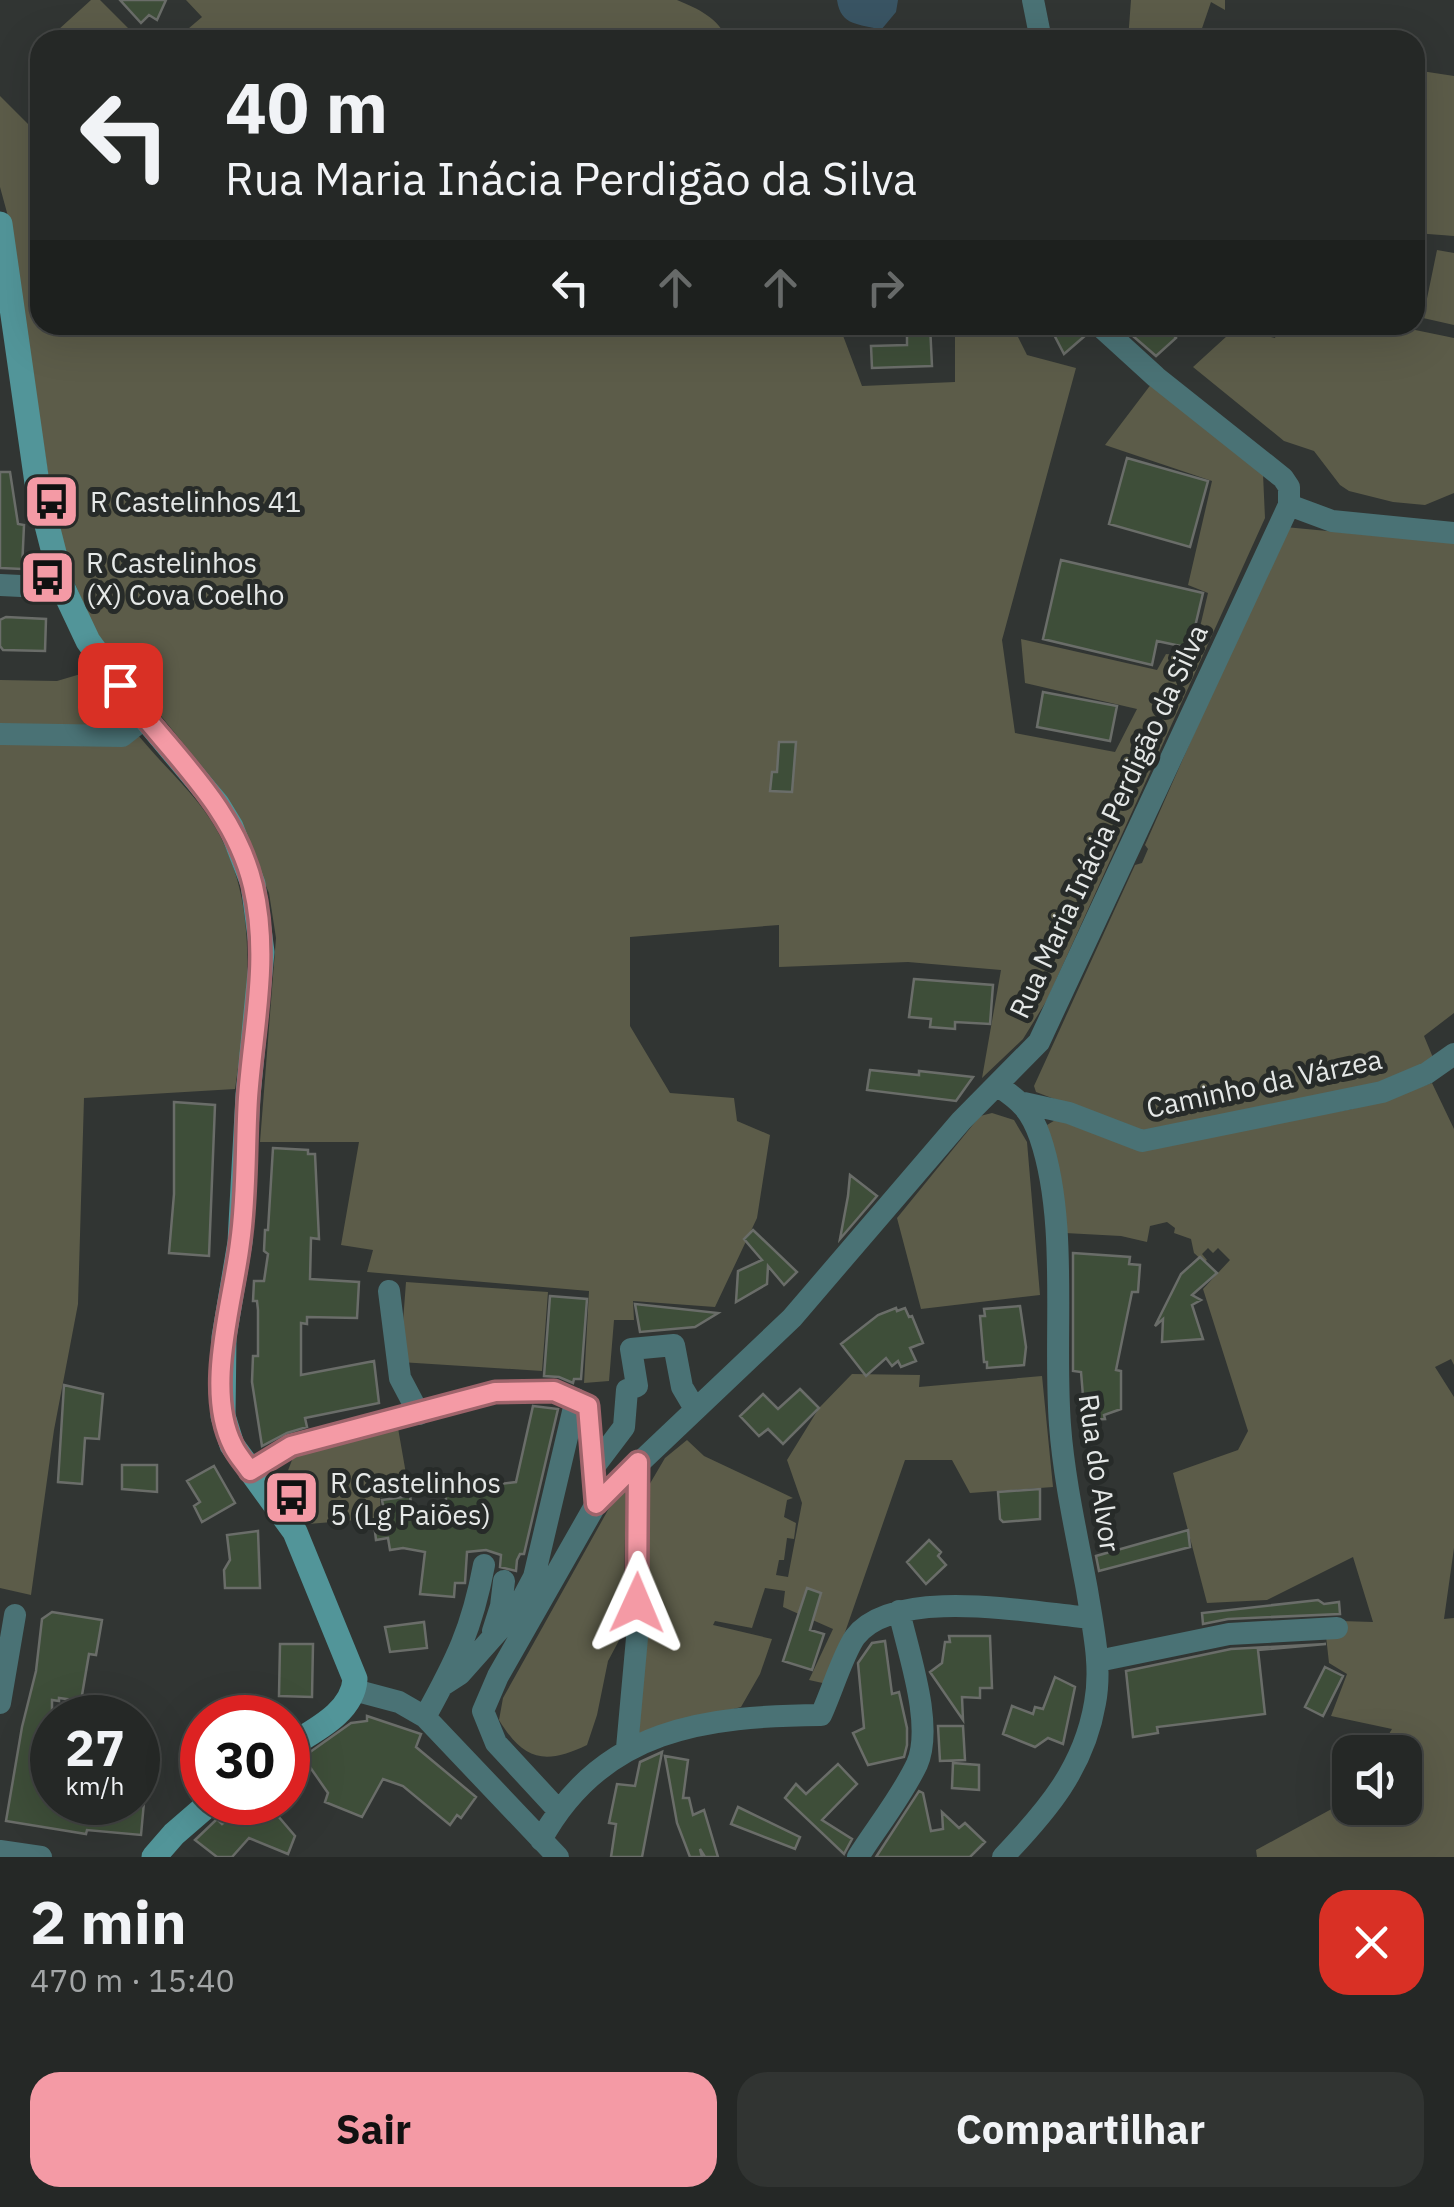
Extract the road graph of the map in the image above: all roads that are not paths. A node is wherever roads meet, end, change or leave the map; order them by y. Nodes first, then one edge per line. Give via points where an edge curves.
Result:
1 (1032, 0) edge
2 (1039, 30) edge
3 (0, 224) edge
4 (1109, 335) edge
5 (1289, 504) junction
6 (1452, 531) edge
7 (0, 585) edge
8 (63, 588) junction
9 (145, 718) junction
10 (0, 734) edge
11 (1454, 1054) edge
12 (998, 1086) junction
13 (1024, 1103) junction
14 (389, 1292) dead end
15 (576, 1398) junction
16 (695, 1408) junction
17 (419, 1414) junction
18 (638, 1462) junction
19 (593, 1468) junction
20 (250, 1471) junction
21 (596, 1504) junction
22 (484, 1564) dead end
23 (504, 1582) dead end
24 (899, 1610) junction
25 (15, 1614) dead end
26 (1092, 1618) junction
27 (1337, 1628) dead end
28 (489, 1641) junction
29 (1098, 1661) junction
30 (443, 1685) junction
31 (354, 1690) junction
32 (0, 1704) edge
33 (425, 1717) junction
34 (310, 1731) edge
35 (627, 1748) junction
36 (558, 1810) junction
37 (185, 1825) edge
38 (550, 1848) edge
39 (0, 1851) edge
40 (41, 1857) edge
41 (154, 1857) edge
42 (858, 1857) edge
43 (1003, 1857) edge

1 - 2 street
3 - 8 street via 38,490
4 - 5 street via 1284,478
5 - 6 street via 1332,522
5 - 12 street, Rua Maria Inácia Perdigão da Silva via 1038,1042
7 - 8 street
8 - 9 street via 88,641
9 - 10 street via 122,736
9 - 20 street via 218,804 253,884 258,916 262,952 243,1212 221,1387 232,1446
11 - 13 street, Caminho da Várzea via 1382,1092 1142,1141
12 - 13 street
12 - 16 street, Rua Maria Inácia Perdigão da Silva via 961,1120 792,1318
13 - 26 street, Rua do Alvor via 1040,1137 1054,1205 1059,1422
14 - 17 street via 400,1378
15 - 17 street via 554,1391 495,1392
15 - 19 street via 588,1406
15 - 28 street via 534,1576 516,1611
16 - 18 street, Rua Maria Inácia Perdigão da Silva
16 - 19 street via 682,1387 674,1345 632,1350 637,1386 628,1390 624,1427
17 - 20 street via 291,1446
18 - 21 street, Rua Maria Inácia Perdigão da Silva
18 - 35 street
19 - 21 street
20 - 31 street via 296,1532
21 - 36 street, Rua Maria Inácia Perdigão da Silva via 484,1711 496,1743
22 - 30 street via 470,1629
23 - 28 street
24 - 26 street via 935,1604
24 - 35 street via 856,1636 821,1714 746,1716
24 - 42 street via 922,1741 917,1763
25 - 32 street
26 - 29 street, Rua do Alvor
27 - 29 street via 1229,1634
28 - 30 street
29 - 43 street, Rua do Alvor via 1096,1701 1075,1768 1048,1810
30 - 33 street
31 - 33 street
31 - 34 street
33 - 38 street
35 - 36 street
36 - 38 street
37 - 41 street
39 - 40 street

